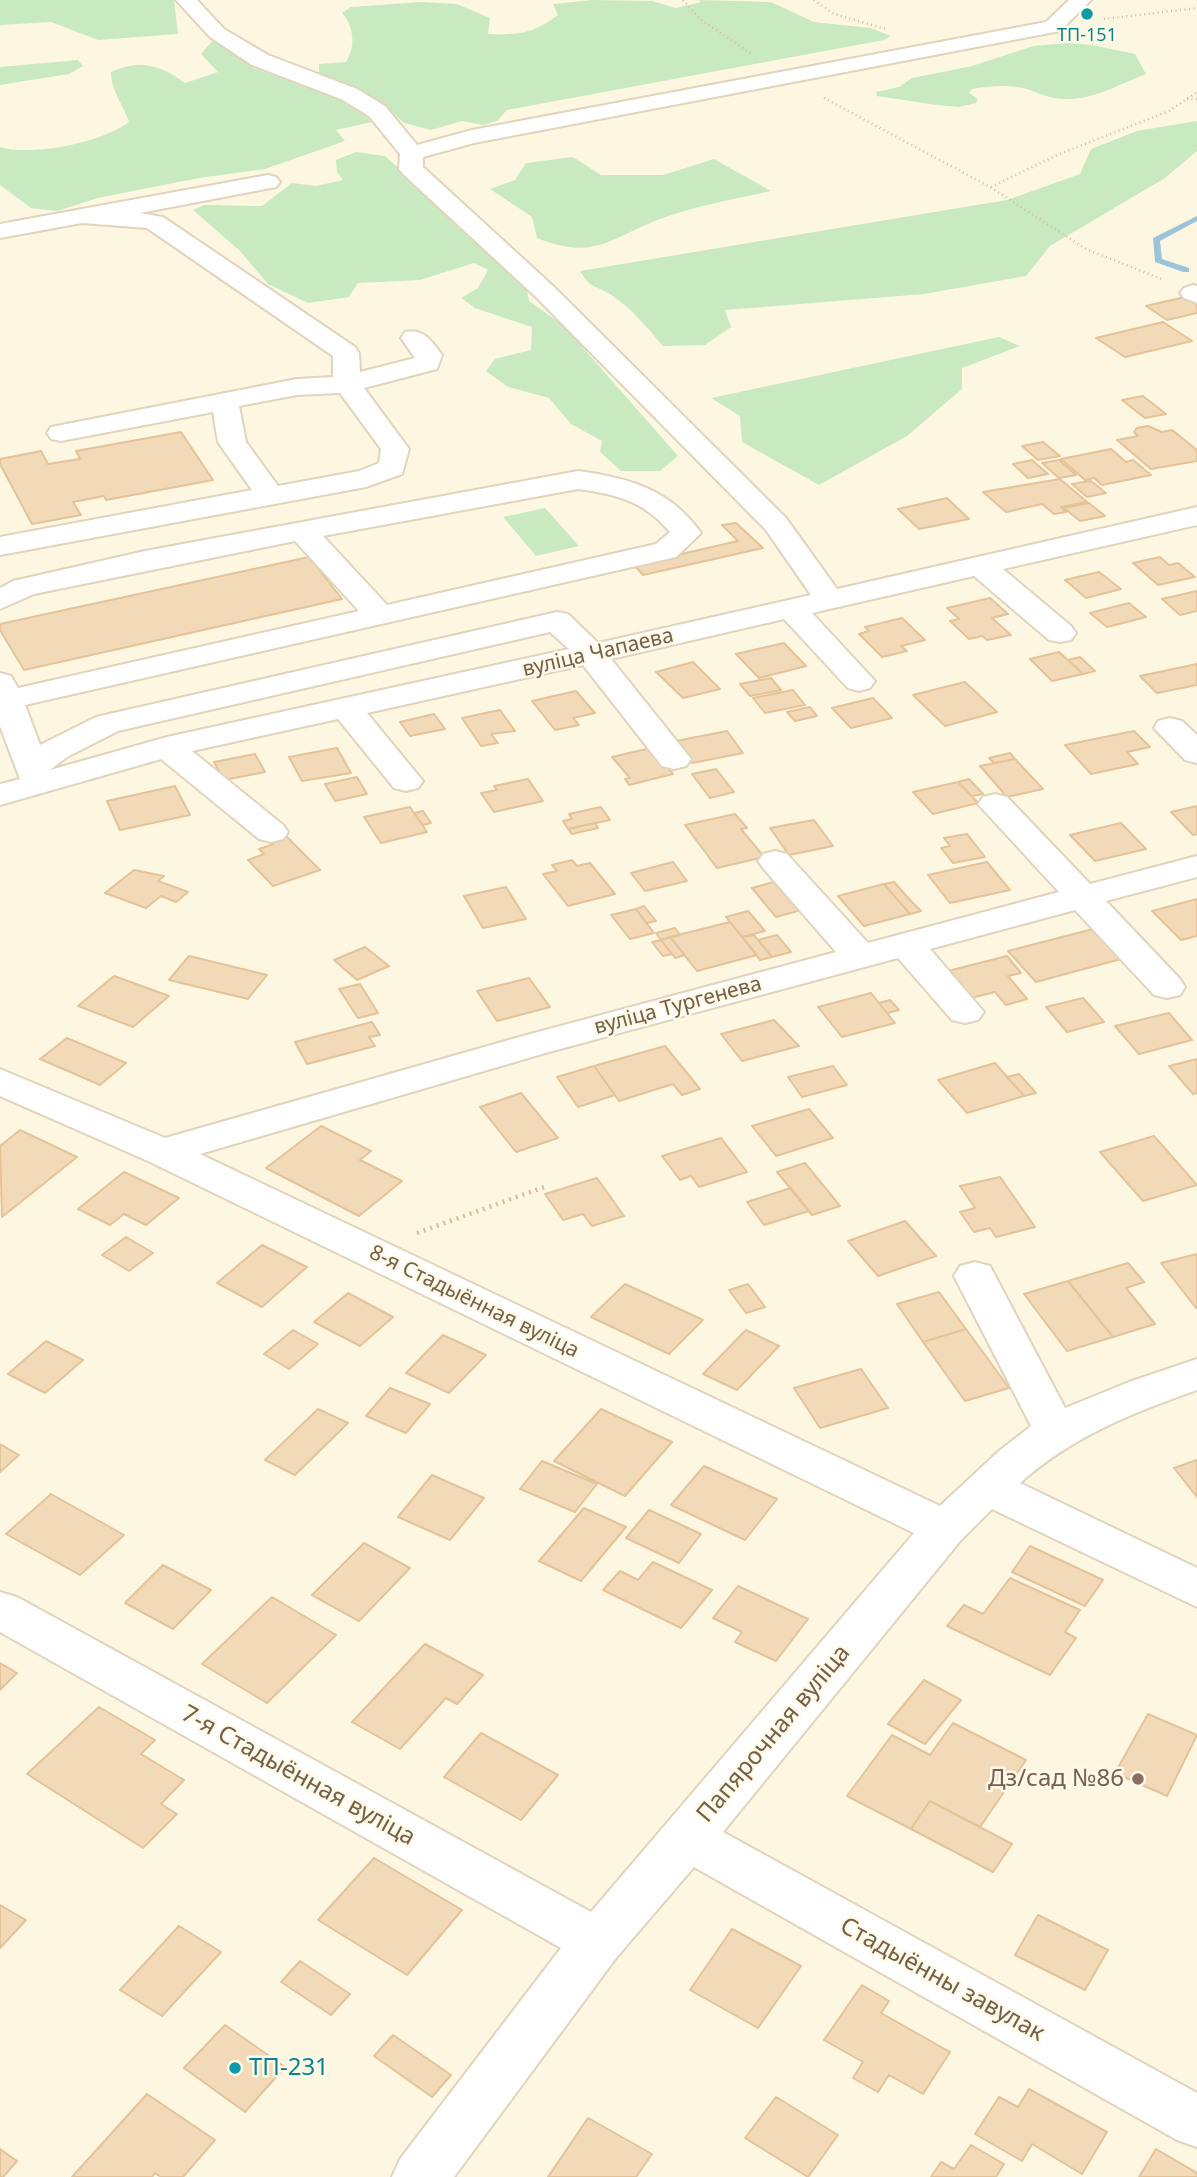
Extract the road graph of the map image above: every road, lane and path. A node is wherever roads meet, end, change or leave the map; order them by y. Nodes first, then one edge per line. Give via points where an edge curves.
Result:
1 (186, 0) edge
2 (683, 0) edge
3 (814, 0) edge
4 (1081, 0) edge
5 (1197, 8) edge
6 (1053, 27) junction
7 (919, 53) junction
8 (787, 78) junction
9 (1197, 92) edge
10 (1186, 99) junction
11 (1197, 99) edge
12 (412, 153) junction
13 (268, 182) dead end
14 (990, 187) junction
15 (78, 216) junction
16 (5, 223) edge
17 (1158, 277) dead end
18 (414, 338) dead end
19 (346, 384) junction
20 (225, 402) junction
21 (61, 433) dead end
22 (270, 495) junction
23 (1197, 516) edge
24 (303, 532) junction
25 (0, 546) edge
26 (981, 566) junction
27 (0, 600) edge
28 (830, 600) junction
29 (791, 608) junction
30 (379, 614) junction
31 (1060, 633) dead end
32 (591, 654) junction
33 (859, 681) dead end
34 (3, 692) edge
35 (346, 708) junction
36 (1170, 728) dead end
37 (167, 747) junction
38 (1197, 753) edge
39 (674, 759) dead end
40 (35, 775) junction
41 (406, 781) dead end
42 (0, 794) edge
43 (995, 804) dead end
44 (271, 832) dead end
45 (775, 861) dead end
46 (1197, 866) edge
47 (1085, 897) junction
48 (907, 945) junction
49 (860, 957) junction
50 (1167, 987) dead end
51 (965, 1012) dead end
52 (0, 1082) edge
53 (162, 1152) junction
54 (547, 1186) dead end
55 (376, 1255) junction
56 (975, 1276) dead end
57 (1197, 1374) edge
58 (1056, 1432) junction
59 (987, 1487) junction
60 (945, 1528) junction
61 (1197, 1589) edge
62 (0, 1610) edge
63 (688, 1838) junction
64 (597, 1942) junction
65 (1197, 2122) edge
66 (420, 2177) edge

1 - 12 street via 217,33 260,60 349,94 377,111
2 - 8 path via 700,19
3 - 7 path via 834,14 883,27 914,43
4 - 6 street
5 - 6 path
6 - 7 street
7 - 8 street
8 - 12 street via 472,137
8 - 14 path
9 - 10 path
10 - 11 path
10 - 14 path via 1169,111
12 - 28 street via 411,169 545,292 776,524
13 - 15 street
14 - 17 path via 1086,249
15 - 16 street
15 - 19 street via 154,222 346,353
18 - 19 street via 429,355 428,363
19 - 20 street via 297,387
19 - 22 street via 395,449 392,468 366,478
20 - 21 street
20 - 22 street via 232,442
22 - 25 street
23 - 26 street, вуліца Чапаева
24 - 27 street via 24,587
24 - 30 street
24 - 30 street via 578,480 628,487 666,507 685,533 666,551
26 - 28 street, вуліца Чапаева
26 - 31 street
28 - 29 street, вуліца Чапаева
29 - 32 street, вуліца Чапаева
29 - 33 street
30 - 34 street
32 - 35 street, вуліца Чапаева
32 - 39 street
32 - 40 street via 556,621 107,724 54,750
34 - 40 street
35 - 37 street, вуліца Чапаева
35 - 41 street
36 - 38 street
37 - 40 street, вуліца Чапаева
37 - 44 street
40 - 42 street, вуліца Чапаева
43 - 47 street
45 - 49 street
46 - 47 street, вуліца Тургенева
47 - 48 street, вуліца Тургенева
47 - 50 street
48 - 49 street, вуліца Тургенева
48 - 51 street
49 - 53 street, вуліца Тургенева
52 - 53 street, 8-я Стадыённая вуліца
53 - 55 street, 8-я Стадыённая вуліца
54 - 55 path via 404,1238
55 - 60 street, 8-я Стадыённая вуліца
56 - 58 street
57 - 58 street, Папярочная вуліца
58 - 59 street, Папярочная вуліца
59 - 60 street, Папярочная вуліца
59 - 61 street
60 - 63 street, Папярочная вуліца
62 - 64 street, 7-я Стадыённая вуліца
63 - 64 street, Папярочная вуліца
63 - 65 street, Стадыённы завулак
64 - 66 street, Папярочная вуліца

